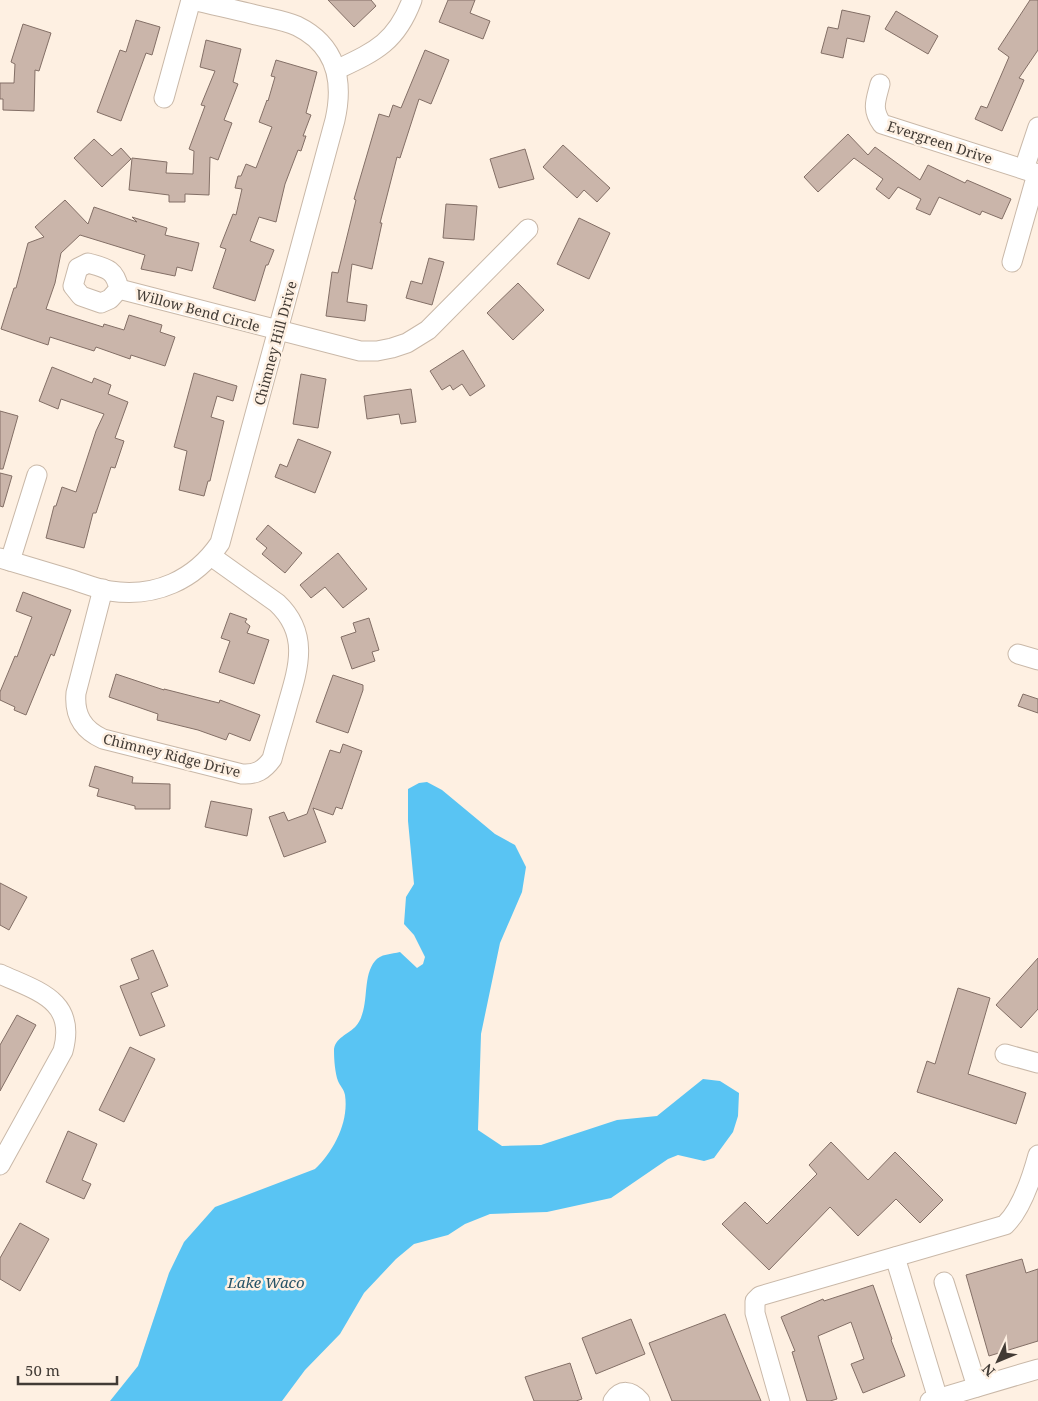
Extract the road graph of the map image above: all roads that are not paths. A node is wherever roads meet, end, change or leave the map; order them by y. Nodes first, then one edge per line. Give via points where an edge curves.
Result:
1 (192, 0) edge
2 (412, 0) edge
3 (336, 70) junction
4 (880, 84) dead end
5 (164, 98) dead end
6 (1038, 127) edge
7 (1033, 172) edge
8 (528, 229) dead end
9 (1012, 262) dead end
10 (118, 289) dead end
11 (278, 330) junction
12 (37, 475) dead end
13 (211, 556) junction
14 (5, 560) edge
15 (103, 590) junction
16 (1018, 654) dead end
17 (1038, 660) edge
18 (0, 974) edge
19 (1005, 1054) dead end
20 (1038, 1063) edge
21 (1038, 1155) edge
22 (0, 1165) edge
23 (895, 1257) junction
24 (944, 1282) dead end
25 (1038, 1369) edge
26 (977, 1387) junction
27 (934, 1400) edge
28 (613, 1401) edge
29 (640, 1401) edge
30 (780, 1401) edge

1 - 3 street, Chimney Hill Drive via 296,26 317,40
1 - 5 street
2 - 3 street via 404,17 384,43
3 - 11 street, Chimney Hill Drive via 339,101 335,120
4 - 7 street, Evergreen Drive via 875,110 882,124
6 - 7 street
7 - 9 street
8 - 11 street, Willow Bend Circle via 428,330 407,343 377,351 360,351
10 - 11 street, Willow Bend Circle
11 - 13 street, Chimney Hill Drive via 220,543
12 - 14 street
13 - 15 street, Chimney Hill Drive via 182,580 164,587 143,592
13 - 15 street, Chimney Ridge Drive via 277,603 297,634 298,670 272,759 266,767 251,775 103,739 84,727 77,712 76,693
14 - 15 street, Chimney Hill Drive
16 - 17 street
18 - 22 street via 48,996 59,1007 67,1030 63,1051
19 - 20 street
21 - 23 street via 1016,1210 1005,1225
23 - 27 street
23 - 30 street via 766,1293 755,1301 755,1313
24 - 26 street
25 - 26 street
26 - 27 street
28 - 29 street via 621,1392 628,1392

